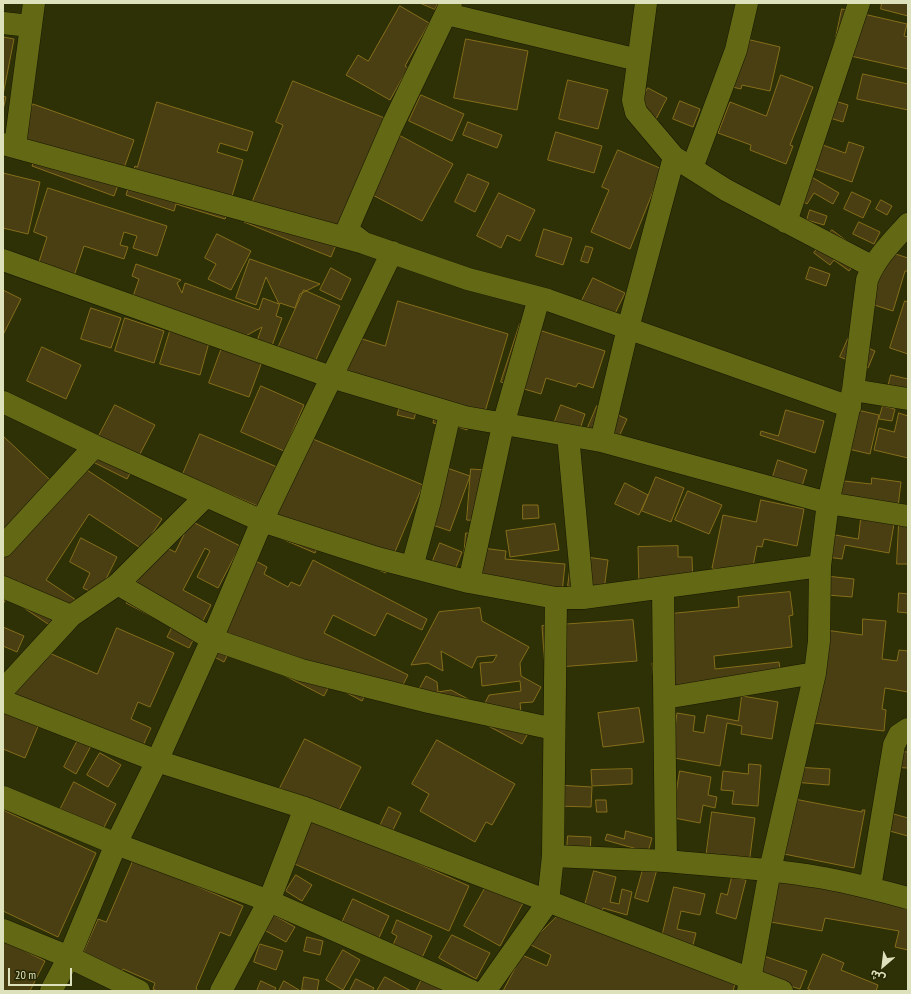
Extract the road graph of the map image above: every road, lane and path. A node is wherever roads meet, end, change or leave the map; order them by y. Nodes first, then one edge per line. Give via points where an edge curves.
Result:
1 (34, 3) edge
2 (646, 3) edge
3 (747, 3) edge
4 (859, 3) edge
5 (449, 8) edge
6 (3, 23) edge
7 (30, 26) junction
8 (638, 60) junction
9 (9, 145) edge
10 (683, 162) junction
11 (786, 222) junction
12 (908, 224) edge
13 (364, 243) junction
14 (392, 252) junction
15 (3, 260) edge
16 (873, 267) junction
17 (539, 298) junction
18 (628, 328) junction
19 (331, 377) junction
20 (852, 398) junction
21 (908, 398) edge
22 (3, 402) edge
23 (450, 413) junction
24 (504, 425) junction
25 (568, 435) junction
26 (601, 441) junction
27 (95, 446) junction
28 (206, 496) junction
29 (828, 503) junction
30 (908, 516) edge
31 (262, 521) junction
32 (3, 546) edge
33 (820, 566) junction
34 (412, 567) junction
35 (469, 582) junction
36 (118, 584) junction
37 (3, 587) edge
38 (663, 587) junction
39 (556, 598) junction
40 (583, 598) junction
41 (71, 616) junction
42 (212, 639) junction
43 (815, 673) junction
44 (3, 690) edge
45 (665, 698) junction
46 (3, 701) edge
47 (554, 729) junction
48 (908, 729) edge
49 (157, 761) junction
50 (3, 797) edge
51 (305, 808) junction
52 (116, 844) junction
53 (553, 856) junction
54 (666, 861) junction
55 (770, 870) junction
56 (870, 888) junction
57 (908, 898) edge
58 (269, 900) junction
59 (548, 902) junction
60 (3, 930) edge
61 (69, 957) junction
62 (750, 985) edge
63 (51, 991) edge
64 (139, 991) edge
65 (221, 991) edge
66 (472, 991) edge
67 (485, 991) edge
68 (782, 991) edge

1 - 7 street
2 - 8 street
3 - 10 street via 736,50
4 - 11 street
5 - 8 street
5 - 13 street via 392,126 347,230
6 - 7 street
7 - 9 street
8 - 10 street via 633,100 636,112
9 - 13 street
10 - 11 street via 726,190
10 - 18 street
11 - 16 street
12 - 16 street via 881,254
13 - 14 street
14 - 17 street via 468,279
14 - 19 street
15 - 19 street
16 - 20 street via 868,280
17 - 18 street
17 - 24 street
18 - 20 street
18 - 26 street
19 - 23 street
19 - 31 street
20 - 21 street
20 - 29 street
22 - 27 street
23 - 24 street
23 - 34 street
24 - 25 street
24 - 35 street
25 - 26 street
25 - 40 street
26 - 29 street
27 - 28 street
27 - 32 street
28 - 31 street
28 - 36 street
29 - 30 street
29 - 33 street
31 - 34 street
31 - 42 street
33 - 38 street
33 - 43 street via 819,642
34 - 35 street
35 - 39 street
36 - 41 street
36 - 42 street
37 - 41 street
38 - 40 street
38 - 45 street
39 - 40 street
39 - 47 street
41 - 44 street
42 - 47 street via 301,670 429,702
42 - 49 street
43 - 45 street
43 - 55 street
45 - 54 street
46 - 49 street
47 - 53 street
48 - 56 street via 899,735 894,745
49 - 51 street
49 - 52 street
50 - 52 street
51 - 58 street
51 - 59 street
52 - 58 street
52 - 61 street
53 - 54 street
53 - 59 street
54 - 55 street
55 - 56 street
55 - 62 street
56 - 57 street
58 - 65 street
58 - 66 street
59 - 62 street
59 - 67 street
60 - 61 street
61 - 63 street
61 - 64 street
62 - 68 street

